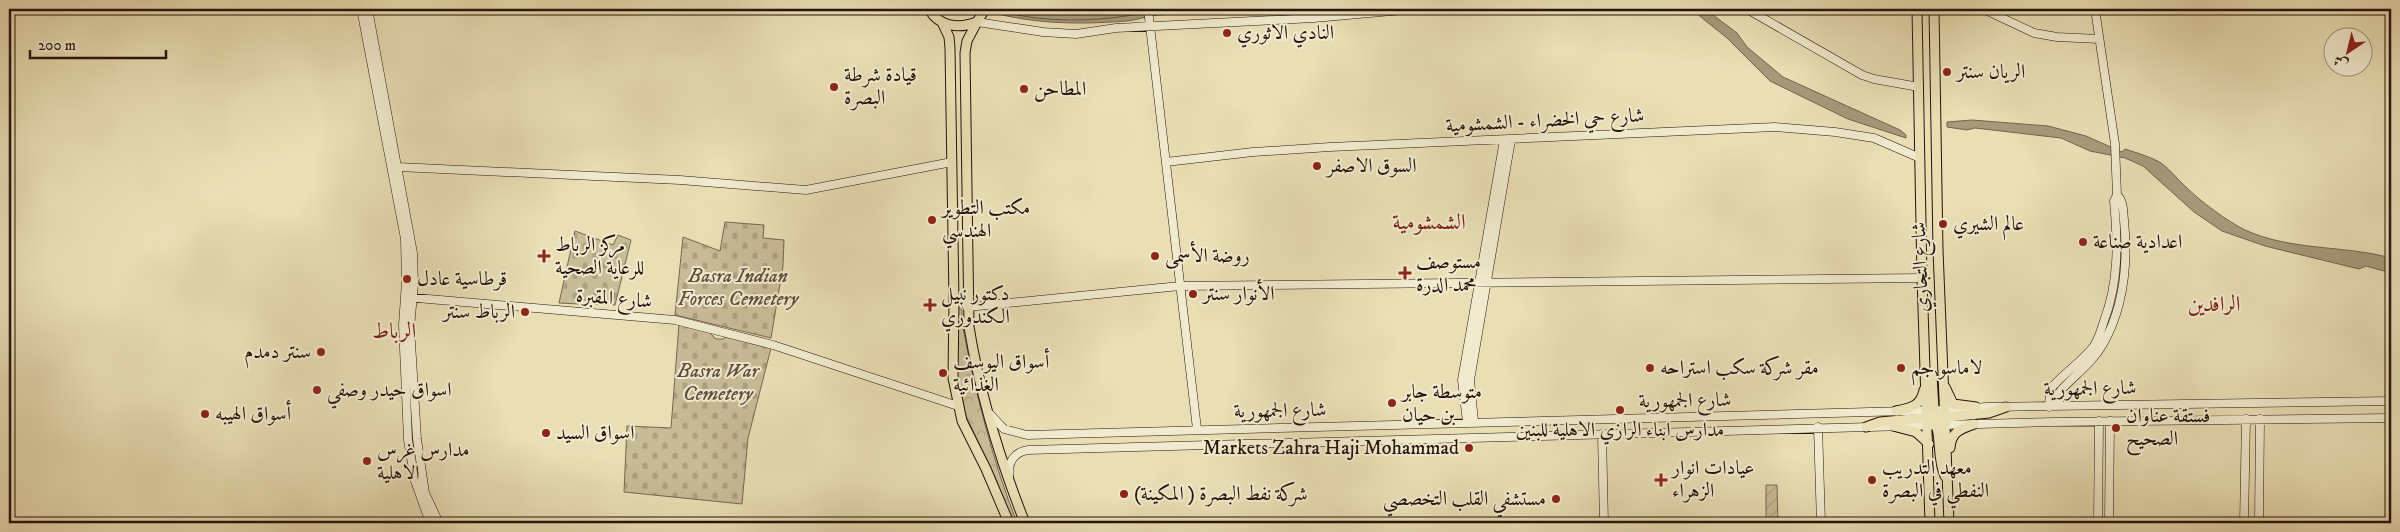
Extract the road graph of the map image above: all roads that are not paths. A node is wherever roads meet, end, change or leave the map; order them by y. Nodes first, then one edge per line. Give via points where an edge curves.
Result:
1 (361, 9) edge
2 (368, 9) edge
3 (929, 9) edge
4 (1148, 9) edge
5 (1414, 9) edge
6 (1747, 9) edge
7 (1917, 9) edge
8 (1934, 9) edge
9 (1983, 9) edge
10 (2095, 9) edge
11 (984, 12) edge
12 (942, 22) junction
13 (977, 22) junction
14 (1150, 27) junction
15 (2099, 39) junction
16 (1919, 87) junction
17 (383, 103) junction
18 (1507, 140) junction
19 (1920, 158) junction
20 (952, 162) junction
21 (1166, 162) junction
22 (398, 167) junction
23 (953, 246) junction
24 (967, 247) junction
25 (954, 262) junction
26 (967, 262) junction
27 (1922, 278) junction
28 (1482, 283) junction
29 (1180, 286) junction
30 (409, 298) junction
31 (967, 307) junction
32 (1924, 353) junction
33 (1926, 372) junction
34 (2068, 377) junction
35 (409, 379) junction
36 (1942, 379) junction
37 (2391, 401) edge
38 (958, 406) junction
39 (2059, 406) junction
40 (1976, 407) junction
41 (2006, 407) junction
42 (2049, 407) junction
43 (1896, 411) junction
44 (988, 412) junction
45 (1796, 414) junction
46 (1935, 418) junction
47 (2391, 418) edge
48 (2260, 419) junction
49 (2246, 420) junction
50 (2110, 421) junction
51 (1470, 422) junction
52 (2099, 422) junction
53 (1974, 424) junction
54 (1893, 426) junction
55 (1866, 427) junction
56 (1797, 428) junction
57 (1818, 428) junction
58 (1196, 429) junction
59 (1602, 434) junction
60 (1027, 435) junction
61 (1929, 444) junction
62 (1028, 450) junction
63 (1948, 468) junction
64 (1948, 483) junction
65 (1010, 484) junction
66 (436, 515) junction
67 (429, 520) edge
68 (439, 523) edge
69 (1009, 523) edge
70 (1025, 523) edge
71 (1604, 523) edge
72 (1821, 523) edge
73 (1930, 523) edge
74 (1948, 523) edge
75 (2098, 523) edge
76 (2109, 523) edge
77 (2244, 523) edge
78 (2258, 523) edge

1 - 17 street
2 - 17 street
3 - 12 main road
4 - 14 street
5 - 14 street
6 - 16 street via 1862,75
7 - 16 main road, شارع التجاري
8 - 36 main road, شارع التجاري
9 - 15 street via 2034,33
10 - 15 street
11 - 13 main road
12 - 13 main road via 958,27
12 - 20 main road via 949,37
13 - 14 street via 1076,34
13 - 24 main road via 965,53
14 - 21 street
15 - 34 street via 2115,144 2126,256 2119,302 2104,343 2092,358
16 - 19 main road, شارع التجاري
17 - 22 street
17 - 30 street via 405,238
18 - 19 street, شارع حي الخضراء - الشمشومية via 1775,126 1874,138
18 - 21 street, شارع حي الخضراء - الشمشومية via 1289,149
18 - 28 street
19 - 27 main road, شارع التجاري
20 - 22 street via 806,190
20 - 23 main road
21 - 29 street
22 - 30 street via 413,253
23 - 24 main road via 960,250
23 - 25 main road
24 - 26 main road
25 - 26 main road
25 - 38 main road via 952,366
26 - 31 main road
27 - 28 street
27 - 32 main road, شارع التجاري
28 - 29 street
28 - 51 street via 1470,380
29 - 31 street
29 - 58 street
30 - 35 street
30 - 38 street, شارع المقبرة via 675,320 773,345
31 - 44 main road via 973,352
32 - 33 main road, شارع التجاري
32 - 46 main road via 1932,373
33 - 43 main road via 1924,392 1919,402 1914,407
33 - 46 main road, شارع التجاري
34 - 39 street via 2059,392
34 - 42 street via 2050,390
35 - 66 street via 425,492
35 - 67 street via 411,458 415,481
36 - 40 main road via 1952,402
36 - 46 main road, شارع التجاري
37 - 39 street, شارع الجمهورية
38 - 69 main road via 967,435 986,469
39 - 42 street, شارع الجمهورية
40 - 41 street, شارع الجمهورية
40 - 46 street, شارع الجمهورية
41 - 42 street, شارع الجمهورية
41 - 46 main road via 1984,414
43 - 45 street, شارع الجمهورية
43 - 46 street, شارع الجمهورية
44 - 60 street, شارع الجمهورية via 1004,429
44 - 65 main road
45 - 51 street, شارع الجمهورية
45 - 56 street via 1801,420
46 - 53 street, شارع الجمهورية
46 - 54 street, شارع الجمهورية
46 - 55 main road via 1880,422
46 - 61 main road, شارع التجاري
46 - 63 main road, شارع التجاري
46 - 64 main road via 1942,468
47 - 48 street, شارع الجمهورية
48 - 49 street, شارع الجمهورية
48 - 78 street
49 - 50 street, شارع الجمهورية
49 - 77 street
50 - 52 street, شارع الجمهورية
50 - 76 street
51 - 58 street, شارع الجمهورية
52 - 53 street, شارع الجمهورية
52 - 75 street
53 - 63 main road via 1952,436
54 - 55 street, شارع الجمهورية
54 - 61 main road via 1916,432
55 - 57 street, شارع الجمهورية
56 - 57 street, شارع الجمهورية
56 - 59 street, شارع الجمهورية
57 - 72 street
58 - 60 street, شارع الجمهورية
59 - 62 street, شارع الجمهورية
59 - 71 street
60 - 62 street via 1024,443
61 - 73 main road, شارع التجاري
62 - 65 street via 1018,453 1010,462
63 - 64 main road, شارع التجاري
64 - 74 main road, شارع التجاري
65 - 70 main road
66 - 67 street
66 - 68 street

